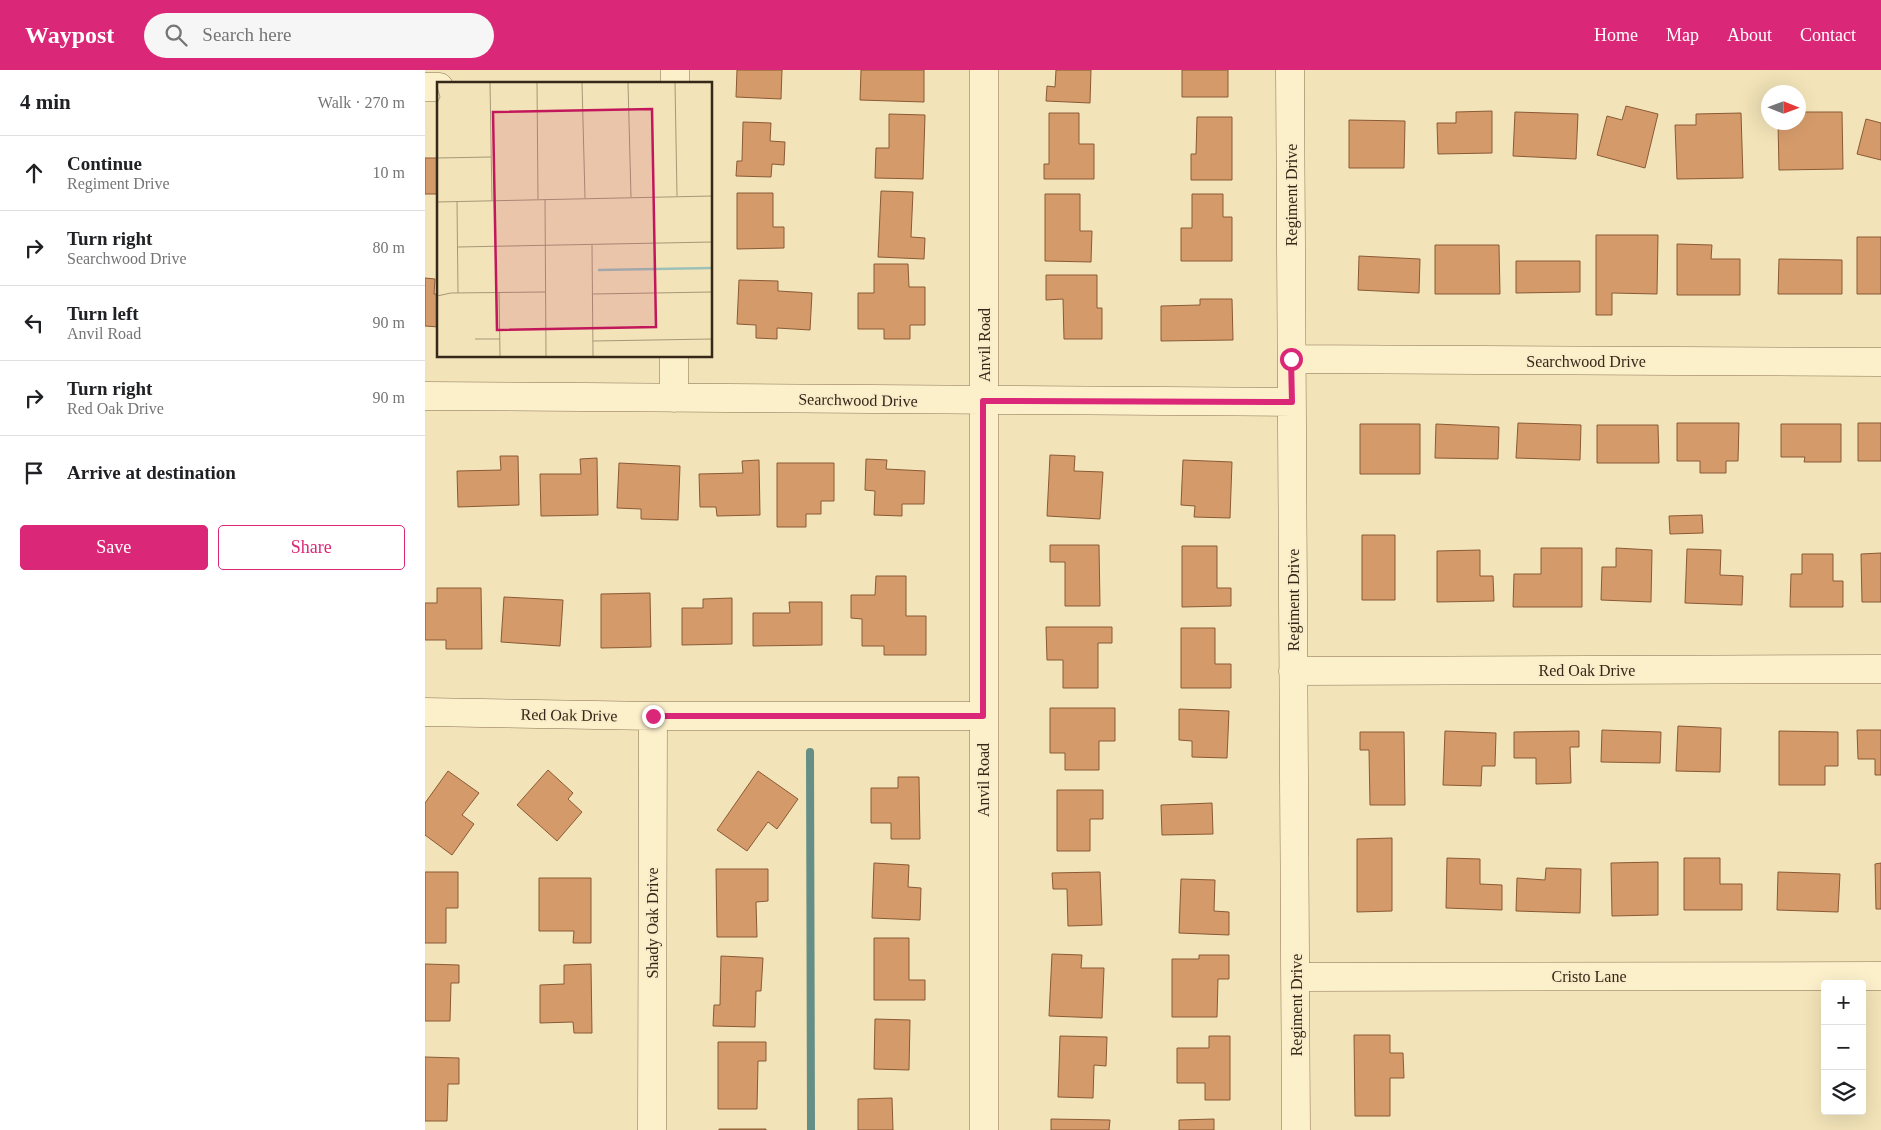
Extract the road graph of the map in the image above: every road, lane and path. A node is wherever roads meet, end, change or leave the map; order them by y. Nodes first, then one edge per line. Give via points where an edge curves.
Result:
1 (984, 70) edge
2 (1290, 70) edge
3 (674, 358) edge
4 (1291, 359) junction
5 (1881, 362) edge
6 (425, 396) edge
7 (674, 398) junction
8 (983, 401) junction
9 (1292, 402) junction
10 (1881, 669) edge
11 (1293, 671) junction
12 (425, 712) edge
13 (653, 716) junction
14 (983, 716) junction
15 (1881, 976) edge
16 (1296, 977) junction
17 (652, 1130) edge
18 (984, 1130) edge
19 (1296, 1130) edge

1 - 8 street, Anvil Road
2 - 4 street, Regiment Drive
3 - 7 street
4 - 5 street, Searchwood Drive
4 - 9 street, Regiment Drive
6 - 7 street, Searchwood Drive
7 - 8 street, Searchwood Drive
8 - 9 street, Searchwood Drive
8 - 14 street, Anvil Road
9 - 11 street, Regiment Drive
10 - 11 street, Red Oak Drive
11 - 16 street, Regiment Drive
12 - 13 street, Red Oak Drive
13 - 14 street, Red Oak Drive
13 - 17 street, Shady Oak Drive
14 - 18 street, Anvil Road
15 - 16 street, Cristo Lane
16 - 19 street, Regiment Drive

